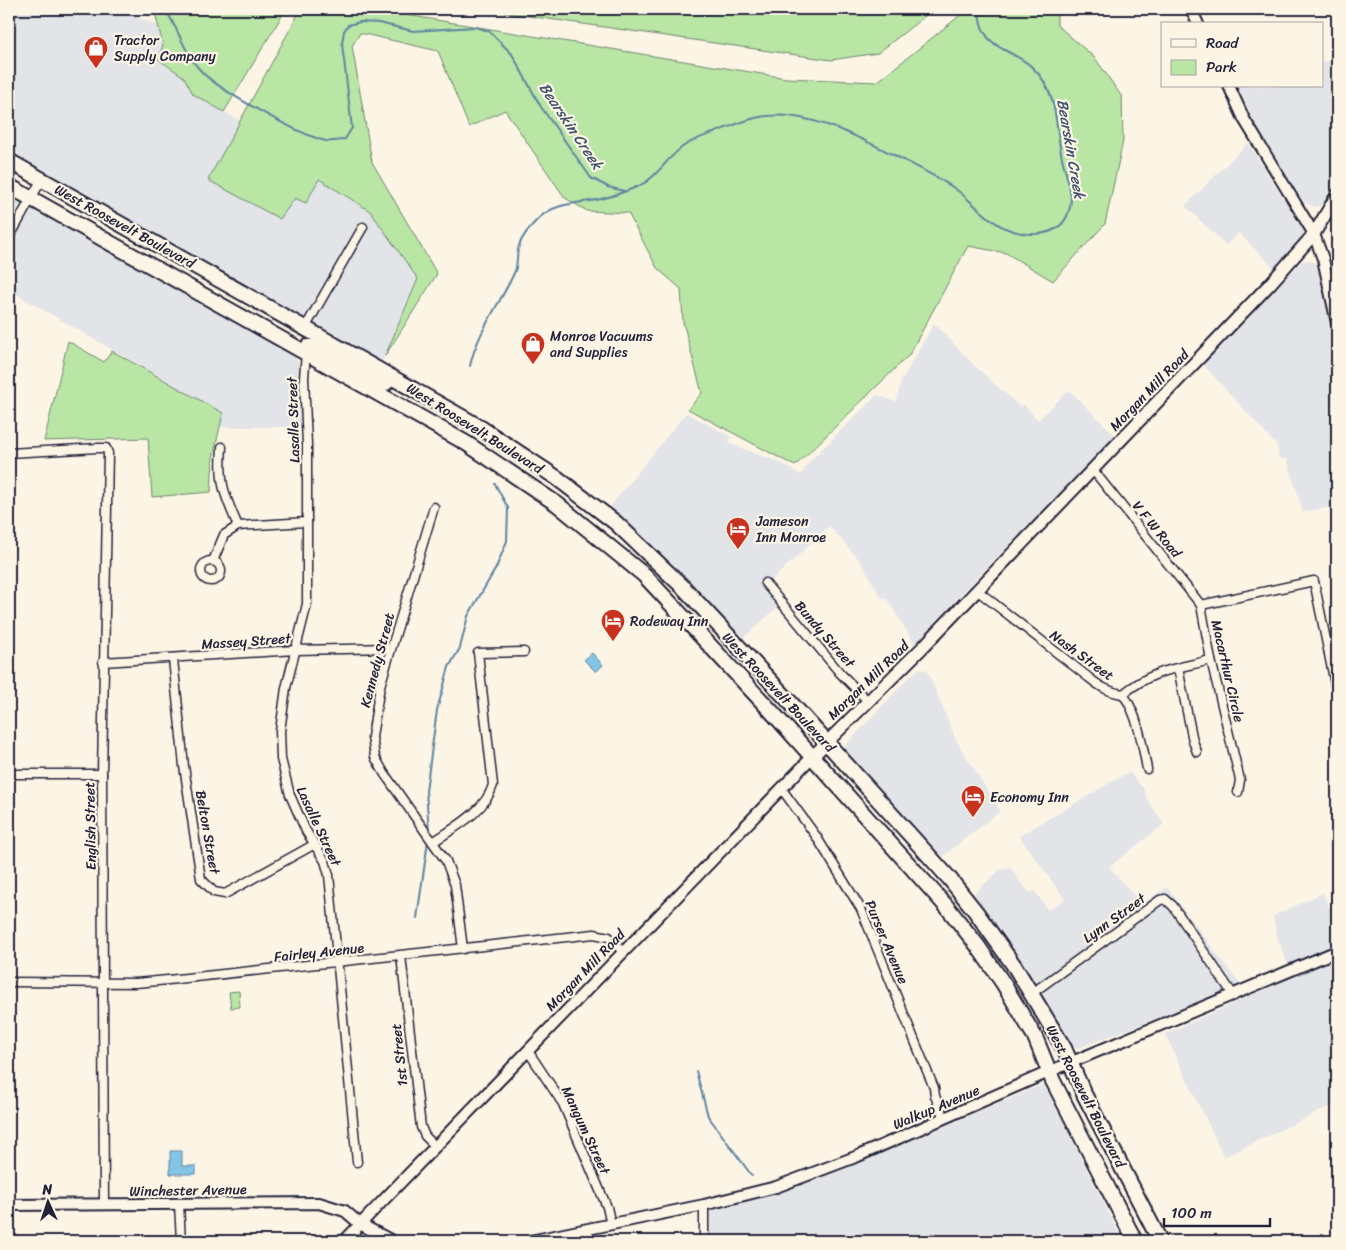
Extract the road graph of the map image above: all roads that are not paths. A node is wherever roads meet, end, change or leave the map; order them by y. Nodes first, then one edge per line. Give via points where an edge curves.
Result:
1 (1191, 9) edge
2 (1197, 22) edge
3 (1230, 88) edge
4 (9, 161) edge
5 (42, 180) junction
6 (9, 186) edge
7 (1337, 195) edge
8 (30, 198) junction
9 (363, 227) dead end
10 (1314, 234) junction
11 (9, 238) edge
12 (1337, 323) edge
13 (305, 328) junction
14 (306, 352) junction
15 (358, 382) junction
16 (436, 402) junction
17 (489, 434) junction
18 (222, 447) dead end
19 (9, 453) edge
20 (1093, 470) junction
21 (434, 507) dead end
22 (307, 522) junction
23 (238, 526) junction
24 (213, 561) dead end
25 (765, 583) dead end
26 (978, 591) junction
27 (1201, 605) junction
28 (391, 648) junction
29 (296, 650) junction
30 (524, 652) dead end
31 (173, 659) junction
32 (1211, 660) junction
33 (103, 662) junction
34 (1334, 663) edge
35 (1178, 668) junction
36 (1123, 694) junction
37 (1337, 694) edge
38 (867, 700) junction
39 (826, 742) junction
40 (1198, 752) dead end
41 (812, 757) junction
42 (1147, 769) dead end
43 (9, 774) edge
44 (102, 774) junction
45 (781, 788) junction
46 (1238, 792) dead end
47 (433, 842) junction
48 (316, 844) junction
49 (463, 949) junction
50 (1337, 951) edge
51 (623, 952) junction
52 (401, 956) junction
53 (339, 963) junction
54 (9, 982) edge
55 (104, 982) junction
56 (1031, 994) junction
57 (1234, 996) junction
58 (528, 1051) junction
59 (1070, 1063) junction
60 (1050, 1072) junction
61 (944, 1118) junction
62 (435, 1146) junction
63 (357, 1162) dead end
64 (104, 1204) junction
65 (179, 1204) junction
66 (9, 1205) edge
67 (704, 1205) junction
68 (360, 1224) junction
69 (611, 1225) junction
70 (181, 1241) edge
71 (344, 1241) edge
72 (392, 1241) edge
73 (530, 1241) edge
74 (704, 1241) edge
75 (1135, 1241) edge
76 (1160, 1241) edge

1 - 2 street
3 - 10 street via 1244,119
4 - 5 highway, West Roosevelt Boulevard
5 - 8 street
5 - 13 highway, West Roosevelt Boulevard
6 - 8 highway, West Roosevelt Boulevard
7 - 10 main road, Morgan Mill Road
8 - 11 street
8 - 14 highway, West Roosevelt Boulevard
9 - 13 street
10 - 12 street via 1323,258
10 - 20 main road, Morgan Mill Road
13 - 16 highway, West Roosevelt Boulevard
14 - 15 highway, West Roosevelt Boulevard
14 - 16 highway via 308,348 316,347 376,379
14 - 22 street, Lasalle Street
15 - 17 highway via 404,398 476,438
15 - 41 highway, West Roosevelt Boulevard via 466,443 589,528 644,576
16 - 17 highway, West Roosevelt Boulevard
17 - 39 highway, West Roosevelt Boulevard via 557,478 616,523 683,587
18 - 23 street via 220,478
19 - 33 street, English Street via 106,448 108,515
20 - 26 main road, Morgan Mill Road
20 - 27 street, V F W Road
21 - 28 street, Kennedy Street
22 - 23 street
22 - 29 street, Lasalle Street via 307,604
23 - 24 street via 224,535
25 - 38 street, Bundy Street
26 - 36 street, Nash Street via 1103,688
26 - 38 main road, Morgan Mill Road
27 - 32 street, Macarthur Circle
27 - 34 street, Macarthur Circle via 1314,581
28 - 29 street, Massey Street
28 - 47 street, Kennedy Street via 373,723 375,758
29 - 31 street, Massey Street
29 - 48 street, Lasalle Street via 281,714 281,759 290,795 306,831
30 - 47 street via 478,653 491,764 490,795 478,809
31 - 33 street, Massey Street
31 - 48 street, Belton Street via 195,847 201,879 208,889 225,894
32 - 35 street, Nash Street
32 - 46 street, Macarthur Circle via 1240,780
33 - 44 street, English Street
34 - 37 street, Macarthur Circle
35 - 36 street, Nash Street via 1141,680
35 - 40 street
36 - 42 street via 1141,737
38 - 39 main road, Morgan Mill Road
39 - 41 main road, Morgan Mill Road
39 - 56 highway, West Roosevelt Boulevard via 949,878
41 - 45 street, Morgan Mill Road
41 - 60 highway, West Roosevelt Boulevard via 947,907 977,945 1031,1031
43 - 44 street
44 - 55 street, English Street
45 - 51 street, Morgan Mill Road
45 - 61 street, Purser Avenue via 816,836 861,909
47 - 49 street, Kennedy Street via 453,878
48 - 53 street, Lasalle Street via 330,876
49 - 51 street, Fairley Avenue via 602,934
49 - 52 street, Fairley Avenue
50 - 57 street, Walkup Avenue
51 - 58 street, Morgan Mill Road
52 - 53 street, Fairley Avenue
52 - 62 street, 1st Street via 421,1127
53 - 55 street, Fairley Avenue via 136,983
53 - 63 street, Lasalle Street
54 - 55 street, Fairley Avenue
55 - 64 street, English Street
56 - 57 street, Lynn Street via 1165,899
56 - 59 highway, West Roosevelt Boulevard
57 - 59 street, Walkup Avenue
58 - 62 street, Morgan Mill Road
58 - 69 street, Mangum Street via 563,1104 607,1207
59 - 60 street, Walkup Avenue
59 - 76 highway, West Roosevelt Boulevard
60 - 61 street, Walkup Avenue
60 - 75 highway, West Roosevelt Boulevard
61 - 67 street, Walkup Avenue via 776,1187
62 - 68 street, Morgan Mill Road
64 - 65 street, Winchester Avenue
64 - 66 street, Winchester Avenue
65 - 68 street, Winchester Avenue via 319,1203 345,1210
65 - 70 street
67 - 69 street, Walkup Avenue
67 - 74 street
68 - 71 street, Morgan Mill Road
68 - 72 street
69 - 73 street, Walkup Avenue

